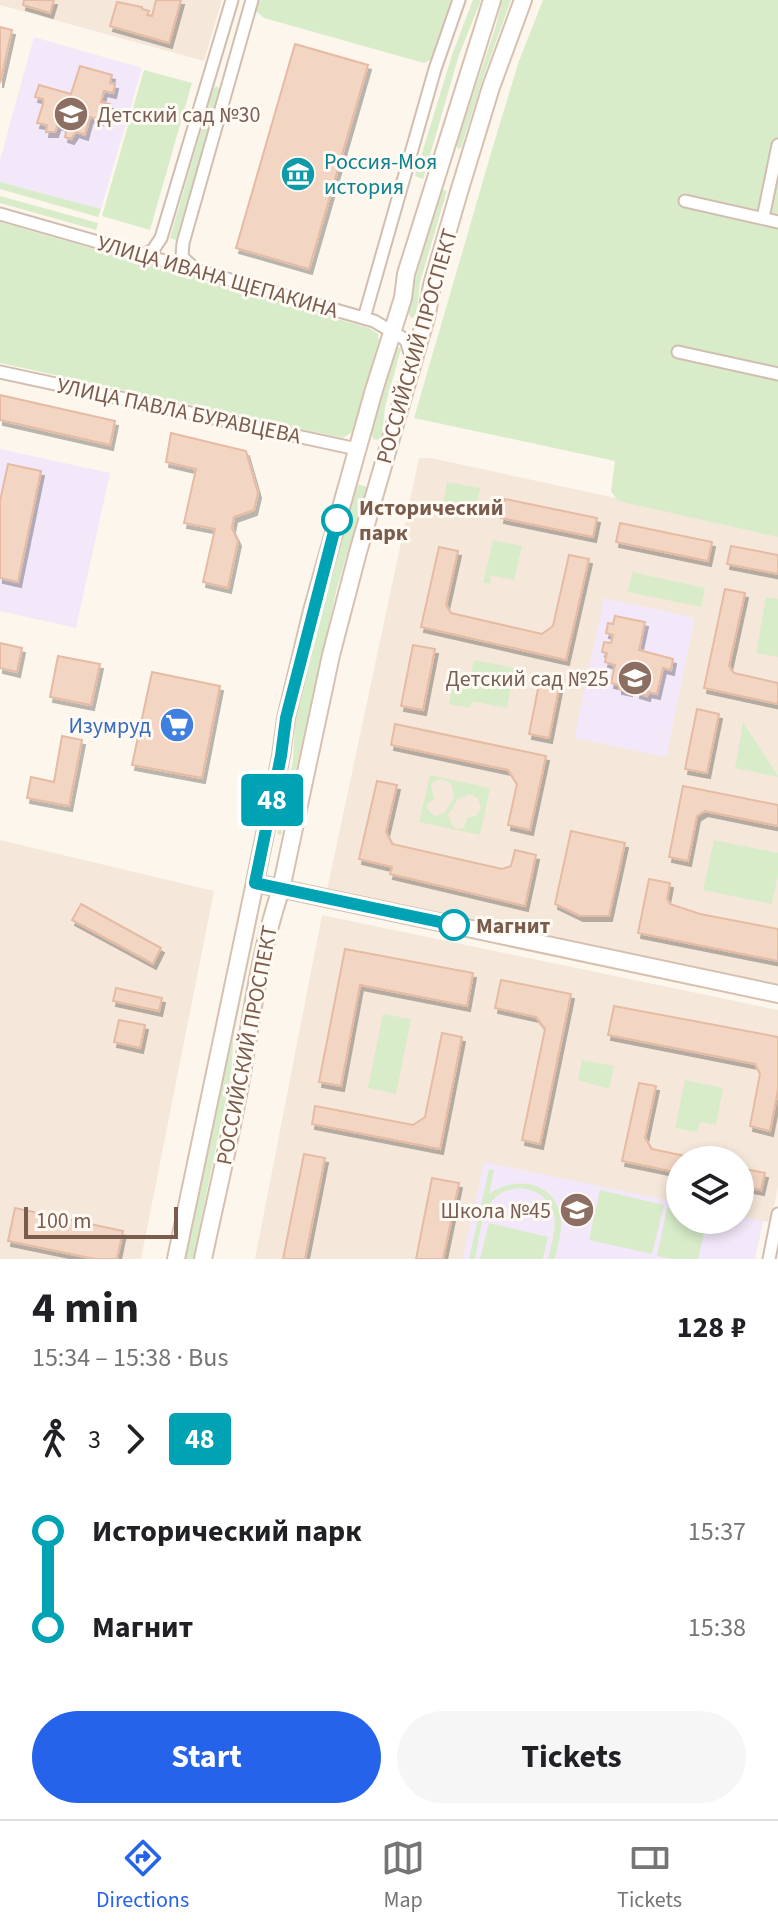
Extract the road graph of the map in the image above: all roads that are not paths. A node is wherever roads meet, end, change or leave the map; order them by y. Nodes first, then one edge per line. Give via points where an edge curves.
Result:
1 (232, 0) edge
2 (252, 0) edge
3 (459, 0) edge
4 (492, 0) edge
5 (523, 0) edge
6 (778, 145) edge
7 (685, 201) dead end
8 (0, 214) edge
9 (763, 218) junction
10 (778, 222) edge
11 (143, 255) junction
12 (196, 269) junction
13 (406, 274) junction
14 (369, 320) junction
15 (393, 330) junction
16 (678, 352) dead end
17 (412, 365) junction
18 (0, 372) edge
19 (778, 374) edge
20 (357, 449) junction
21 (255, 883) junction
22 (281, 889) junction
23 (778, 994) edge
24 (778, 1214) edge
25 (176, 1259) edge
26 (203, 1259) edge
27 (769, 1259) edge

1 - 11 street via 161,238
2 - 12 street via 183,243 182,257
3 - 14 street via 435,69
4 - 13 main road, РОССИЙСКИЙ ПРОСПЕКТ
5 - 17 main road, РОССИЙСКИЙ ПРОСПЕКТ via 491,87
6 - 9 street
7 - 9 street
8 - 11 street, УЛИЦА ИВАНА ЩЕПАКИНА
9 - 10 street
11 - 12 street, УЛИЦА ИВАНА ЩЕПАКИНА
12 - 14 street, УЛИЦА ИВАНА ЩЕПАКИНА
13 - 14 street via 391,314
13 - 15 main road, РОССИЙСКИЙ ПРОСПЕКТ
14 - 15 street, УЛИЦА ИВАНА ЩЕПАКИНА
15 - 17 street via 406,340
15 - 20 main road, РОССИЙСКИЙ ПРОСПЕКТ
16 - 19 street
17 - 22 main road, РОССИЙСКИЙ ПРОСПЕКТ via 331,655
18 - 20 street, УЛИЦА ПАВЛА БУРАВЦЕВА
20 - 21 main road, РОССИЙСКИЙ ПРОСПЕКТ via 286,718
21 - 22 main road
21 - 25 main road, РОССИЙСКИЙ ПРОСПЕКТ
22 - 23 main road
22 - 26 main road, РОССИЙСКИЙ ПРОСПЕКТ via 271,917
24 - 27 street

